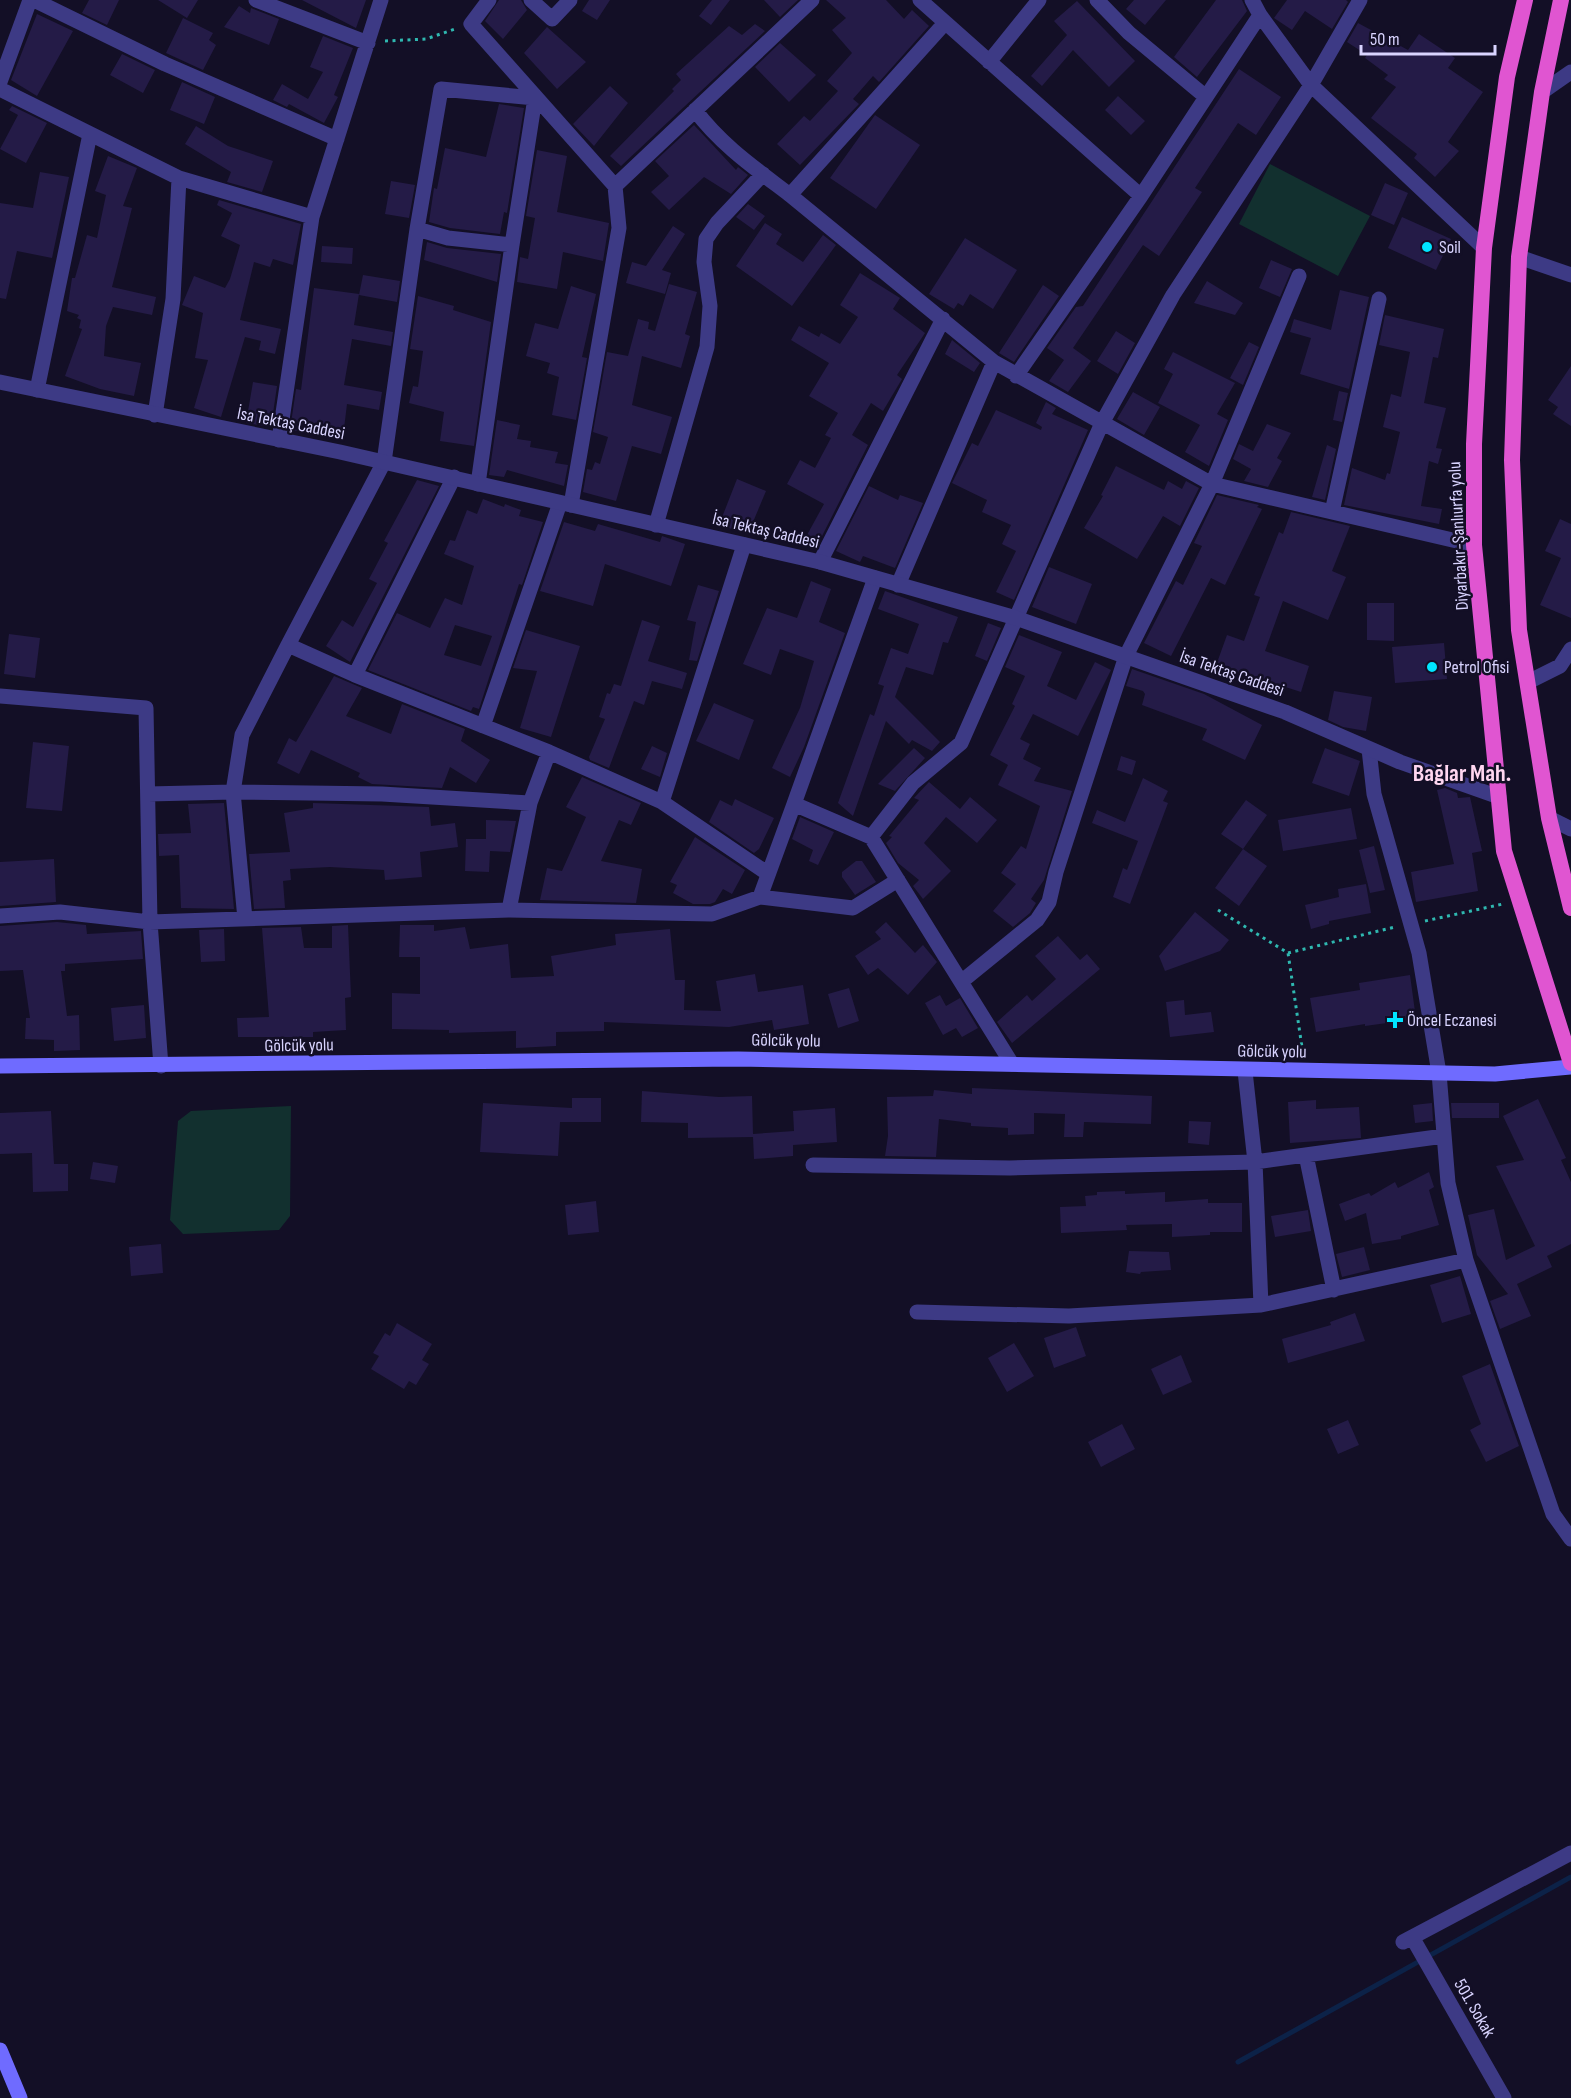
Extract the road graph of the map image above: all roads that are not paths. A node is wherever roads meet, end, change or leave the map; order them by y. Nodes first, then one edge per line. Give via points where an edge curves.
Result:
1 (30, 0) edge
2 (34, 0) edge
3 (256, 0) edge
4 (381, 0) edge
5 (489, 0) edge
6 (531, 0) edge
7 (570, 0) edge
8 (812, 0) edge
9 (920, 0) edge
10 (1039, 0) edge
11 (1097, 0) edge
12 (1252, 0) edge
13 (1360, 0) edge
14 (1525, 0) edge
15 (1561, 0) edge
16 (1260, 15) junction
17 (944, 24) junction
18 (368, 43) junction
19 (989, 62) junction
20 (1571, 72) edge
21 (0, 82) edge
22 (1311, 84) junction
23 (0, 89) edge
24 (1542, 92) junction
25 (1206, 97) junction
26 (535, 98) junction
27 (695, 110) junction
28 (90, 134) junction
29 (337, 139) junction
30 (763, 174) junction
31 (179, 178) junction
32 (615, 186) junction
33 (790, 195) junction
34 (1141, 196) junction
35 (312, 217) junction
36 (417, 229) junction
37 (512, 245) junction
38 (1484, 248) junction
39 (1519, 257) junction
40 (1571, 275) edge
41 (1299, 276) dead end
42 (1379, 299) dead end
43 (943, 319) junction
44 (994, 362) junction
45 (1016, 376) junction
46 (0, 382) edge
47 (37, 390) junction
48 (155, 415) junction
49 (1102, 423) junction
50 (279, 440) junction
51 (384, 462) junction
52 (454, 477) junction
53 (478, 484) junction
54 (1212, 484) junction
55 (565, 504) junction
56 (1332, 512) junction
57 (656, 525) junction
58 (744, 545) junction
59 (1474, 545) junction
60 (820, 562) junction
61 (875, 578) junction
62 (898, 585) junction
63 (1016, 618) junction
64 (288, 645) junction
65 (1571, 650) edge
66 (1126, 656) junction
67 (355, 675) junction
68 (1528, 682) junction
69 (0, 696) edge
70 (483, 726) junction
71 (1369, 748) junction
72 (549, 752) junction
73 (232, 792) junction
74 (148, 794) junction
75 (1499, 797) junction
76 (662, 802) junction
77 (530, 803) junction
78 (794, 804) junction
79 (1549, 818) junction
80 (1571, 830) edge
81 (871, 837) junction
82 (767, 873) junction
83 (898, 880) junction
84 (760, 897) junction
85 (1571, 908) edge
86 (509, 910) junction
87 (0, 916) edge
88 (245, 919) junction
89 (150, 922) junction
90 (961, 982) junction
91 (1012, 1064) junction
92 (1571, 1065) edge
93 (0, 1066) edge
94 (161, 1066) junction
95 (1245, 1071) junction
96 (1439, 1073) junction
97 (1444, 1136) junction
98 (1306, 1155) junction
99 (1255, 1162) junction
100 (813, 1165) dead end
101 (1466, 1260) junction
102 (1334, 1290) junction
103 (1261, 1305) junction
104 (917, 1312) dead end
105 (1571, 1539) edge
106 (1571, 1853) edge
107 (0, 2050) edge
108 (20, 2098) edge
109 (1504, 2098) edge

1 - 21 street
2 - 29 street via 165,64
3 - 18 street
4 - 18 street
5 - 26 street via 471,24
6 - 7 street via 552,20
8 - 27 street
9 - 17 street
10 - 19 street
11 - 25 street via 1129,33
12 - 16 street
13 - 22 street
14 - 38 highway, Diyarbakır-Şanlıurfa yolu via 1507,77
15 - 24 highway
16 - 22 street
16 - 25 street
17 - 19 street
17 - 33 street
18 - 29 street
19 - 34 street
20 - 24 street
22 - 38 street
22 - 49 street via 1173,295
23 - 28 street
24 - 39 highway
25 - 34 street
26 - 32 street
26 - 36 street via 441,89
26 - 37 street
27 - 30 street via 709,129
27 - 32 street
28 - 31 street
28 - 47 street
29 - 35 street
30 - 33 street
30 - 57 street via 706,239 704,262 710,306 707,347
31 - 35 street
31 - 48 street via 173,299
32 - 55 street via 619,228
33 - 43 street
34 - 45 street
35 - 50 street
36 - 37 street via 448,238
36 - 51 street
37 - 53 street
38 - 59 highway, Diyarbakır-Şanlıurfa yolu via 1474,444
39 - 40 street
39 - 68 highway via 1512,460 1520,630
41 - 54 street
42 - 56 street
43 - 44 street
43 - 60 street
44 - 45 street
44 - 62 street
45 - 49 street
46 - 47 street, İsa Tektaş Caddesi
47 - 48 street, İsa Tektaş Caddesi
48 - 50 street, İsa Tektaş Caddesi
49 - 54 street
49 - 63 street
50 - 51 street, İsa Tektaş Caddesi
51 - 52 street, İsa Tektaş Caddesi
51 - 64 street
52 - 53 street, İsa Tektaş Caddesi
52 - 67 street
53 - 55 street, İsa Tektaş Caddesi
54 - 56 street
54 - 66 street
55 - 57 street, İsa Tektaş Caddesi
55 - 70 street
56 - 59 street
57 - 58 street, İsa Tektaş Caddesi
58 - 60 street, İsa Tektaş Caddesi
58 - 76 street
59 - 75 highway, Diyarbakır-Şanlıurfa yolu
60 - 61 street, İsa Tektaş Caddesi
61 - 62 street, İsa Tektaş Caddesi
61 - 78 street
62 - 63 street, İsa Tektaş Caddesi
63 - 66 street, İsa Tektaş Caddesi
63 - 81 street via 961,743 913,783
64 - 67 street
64 - 73 street via 242,735
65 - 68 street via 1560,666
66 - 71 street, İsa Tektaş Caddesi via 1285,712
66 - 90 street via 1049,902 1037,920
67 - 70 street
68 - 79 highway
69 - 74 street via 146,708
70 - 72 street
71 - 75 street, İsa Tektaş Caddesi
71 - 96 street via 1374,794 1419,953
72 - 76 street
72 - 77 street
73 - 74 street
73 - 77 street via 382,794
73 - 88 street
74 - 89 street
75 - 92 highway, Diyarbakır-Şanlıurfa yolu via 1504,851
76 - 82 street
77 - 86 street
78 - 81 street
78 - 82 street
79 - 80 street
79 - 85 highway
81 - 83 street
82 - 84 street
83 - 84 street via 853,908
83 - 90 street
84 - 86 street via 712,914
86 - 88 street
87 - 89 street via 60,912
88 - 89 street
89 - 94 street
90 - 91 street
91 - 94 main road, Gölcük yolu via 738,1059
91 - 95 main road, Gölcük yolu
92 - 96 main road, Gölcük yolu via 1495,1074
93 - 94 main road, Gölcük yolu
95 - 96 main road, Gölcük yolu
95 - 99 street
96 - 97 street
97 - 98 street
97 - 101 street via 1448,1183
98 - 99 street
98 - 102 street
99 - 100 street via 1010,1168
99 - 103 street
101 - 102 street
101 - 105 street via 1553,1514
102 - 103 street
103 - 104 street via 1069,1316
106 - 109 street, 501. Sokak via 1411,1942
107 - 108 main road

